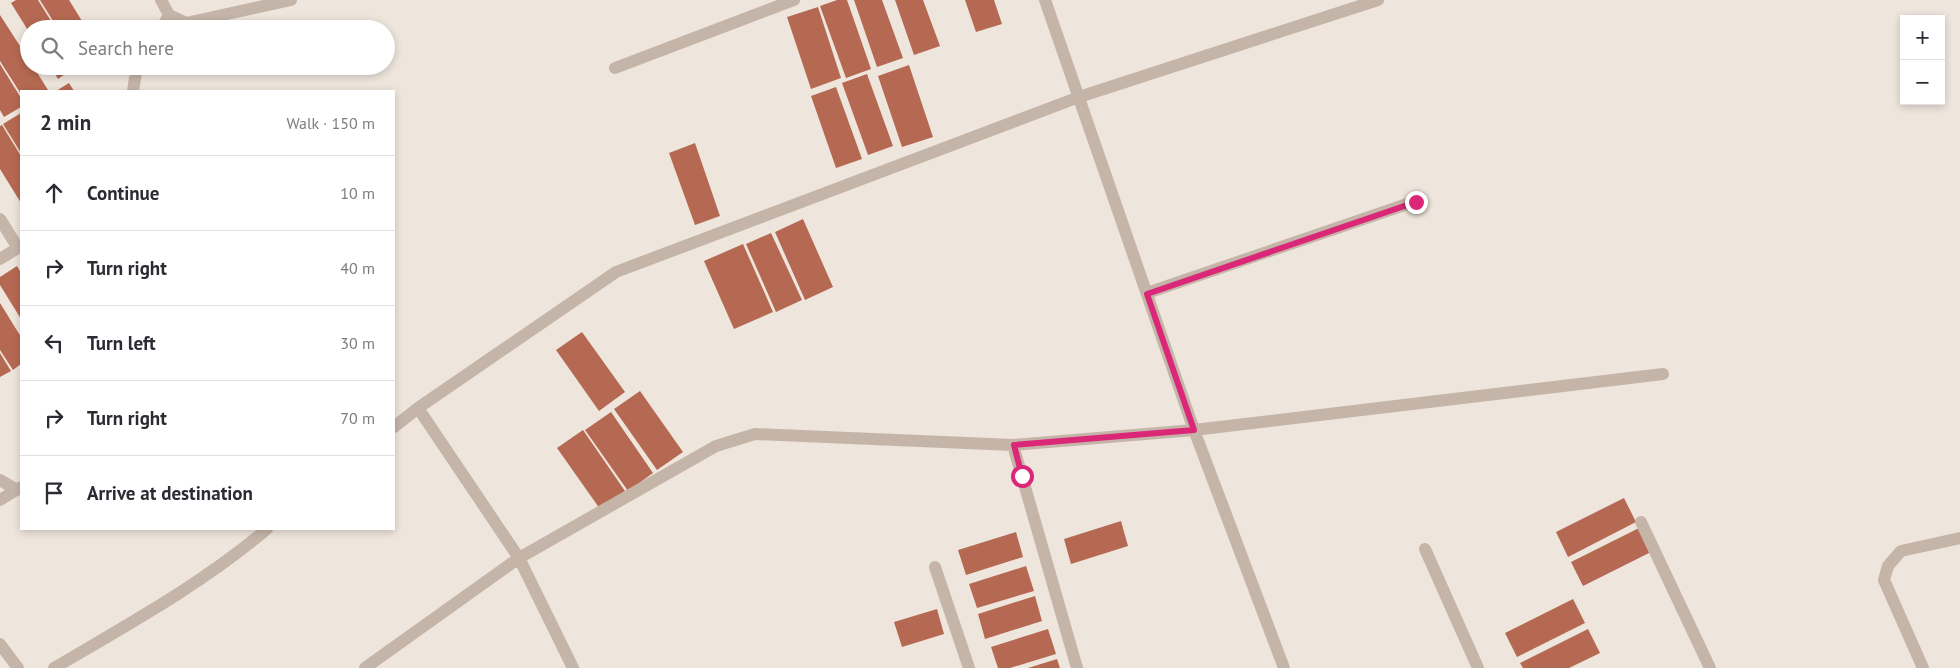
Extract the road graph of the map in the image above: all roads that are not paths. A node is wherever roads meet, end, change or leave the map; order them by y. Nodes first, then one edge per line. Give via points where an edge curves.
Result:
1 (161, 0) edge
2 (291, 0) edge
3 (794, 0) edge
4 (1045, 0) edge
5 (1378, 0) edge
6 (170, 15) junction
7 (167, 20) edge
8 (180, 20) edge
9 (200, 20) edge
10 (615, 68) dead end
11 (136, 75) edge
12 (133, 90) edge
13 (1079, 97) junction
14 (1416, 202) dead end
15 (0, 219) edge
16 (20, 247) edge
17 (0, 259) edge
18 (1147, 294) junction
19 (1663, 374) dead end
20 (418, 408) junction
21 (395, 426) edge
22 (1194, 430) junction
23 (1014, 445) junction
24 (0, 480) edge
25 (19, 489) edge
26 (0, 500) edge
27 (1641, 522) dead end
28 (266, 530) edge
29 (1960, 538) edge
30 (1425, 549) dead end
31 (519, 558) junction
32 (935, 566) dead end
33 (0, 644) edge
34 (18, 668) edge
35 (54, 668) edge
36 (365, 668) edge
37 (573, 668) edge
38 (970, 668) edge
39 (1078, 668) edge
40 (1284, 668) edge
41 (1478, 668) edge
42 (1710, 668) edge
43 (1923, 668) edge

1 - 6 street
2 - 9 street
3 - 10 street
4 - 13 street
5 - 13 street
6 - 7 street
6 - 8 street
11 - 12 street
13 - 18 street
13 - 20 street via 616,272
14 - 18 street
15 - 16 street
16 - 17 street
18 - 22 street
19 - 22 street
20 - 21 street
20 - 31 street
22 - 23 street
22 - 40 street
23 - 31 street via 755,434 716,446
23 - 39 street
24 - 25 street
25 - 26 street
27 - 42 street
28 - 35 street via 175,596
29 - 43 street via 1902,551 1888,566 1884,580
30 - 41 street
31 - 36 street
31 - 37 street
32 - 38 street
33 - 34 street

